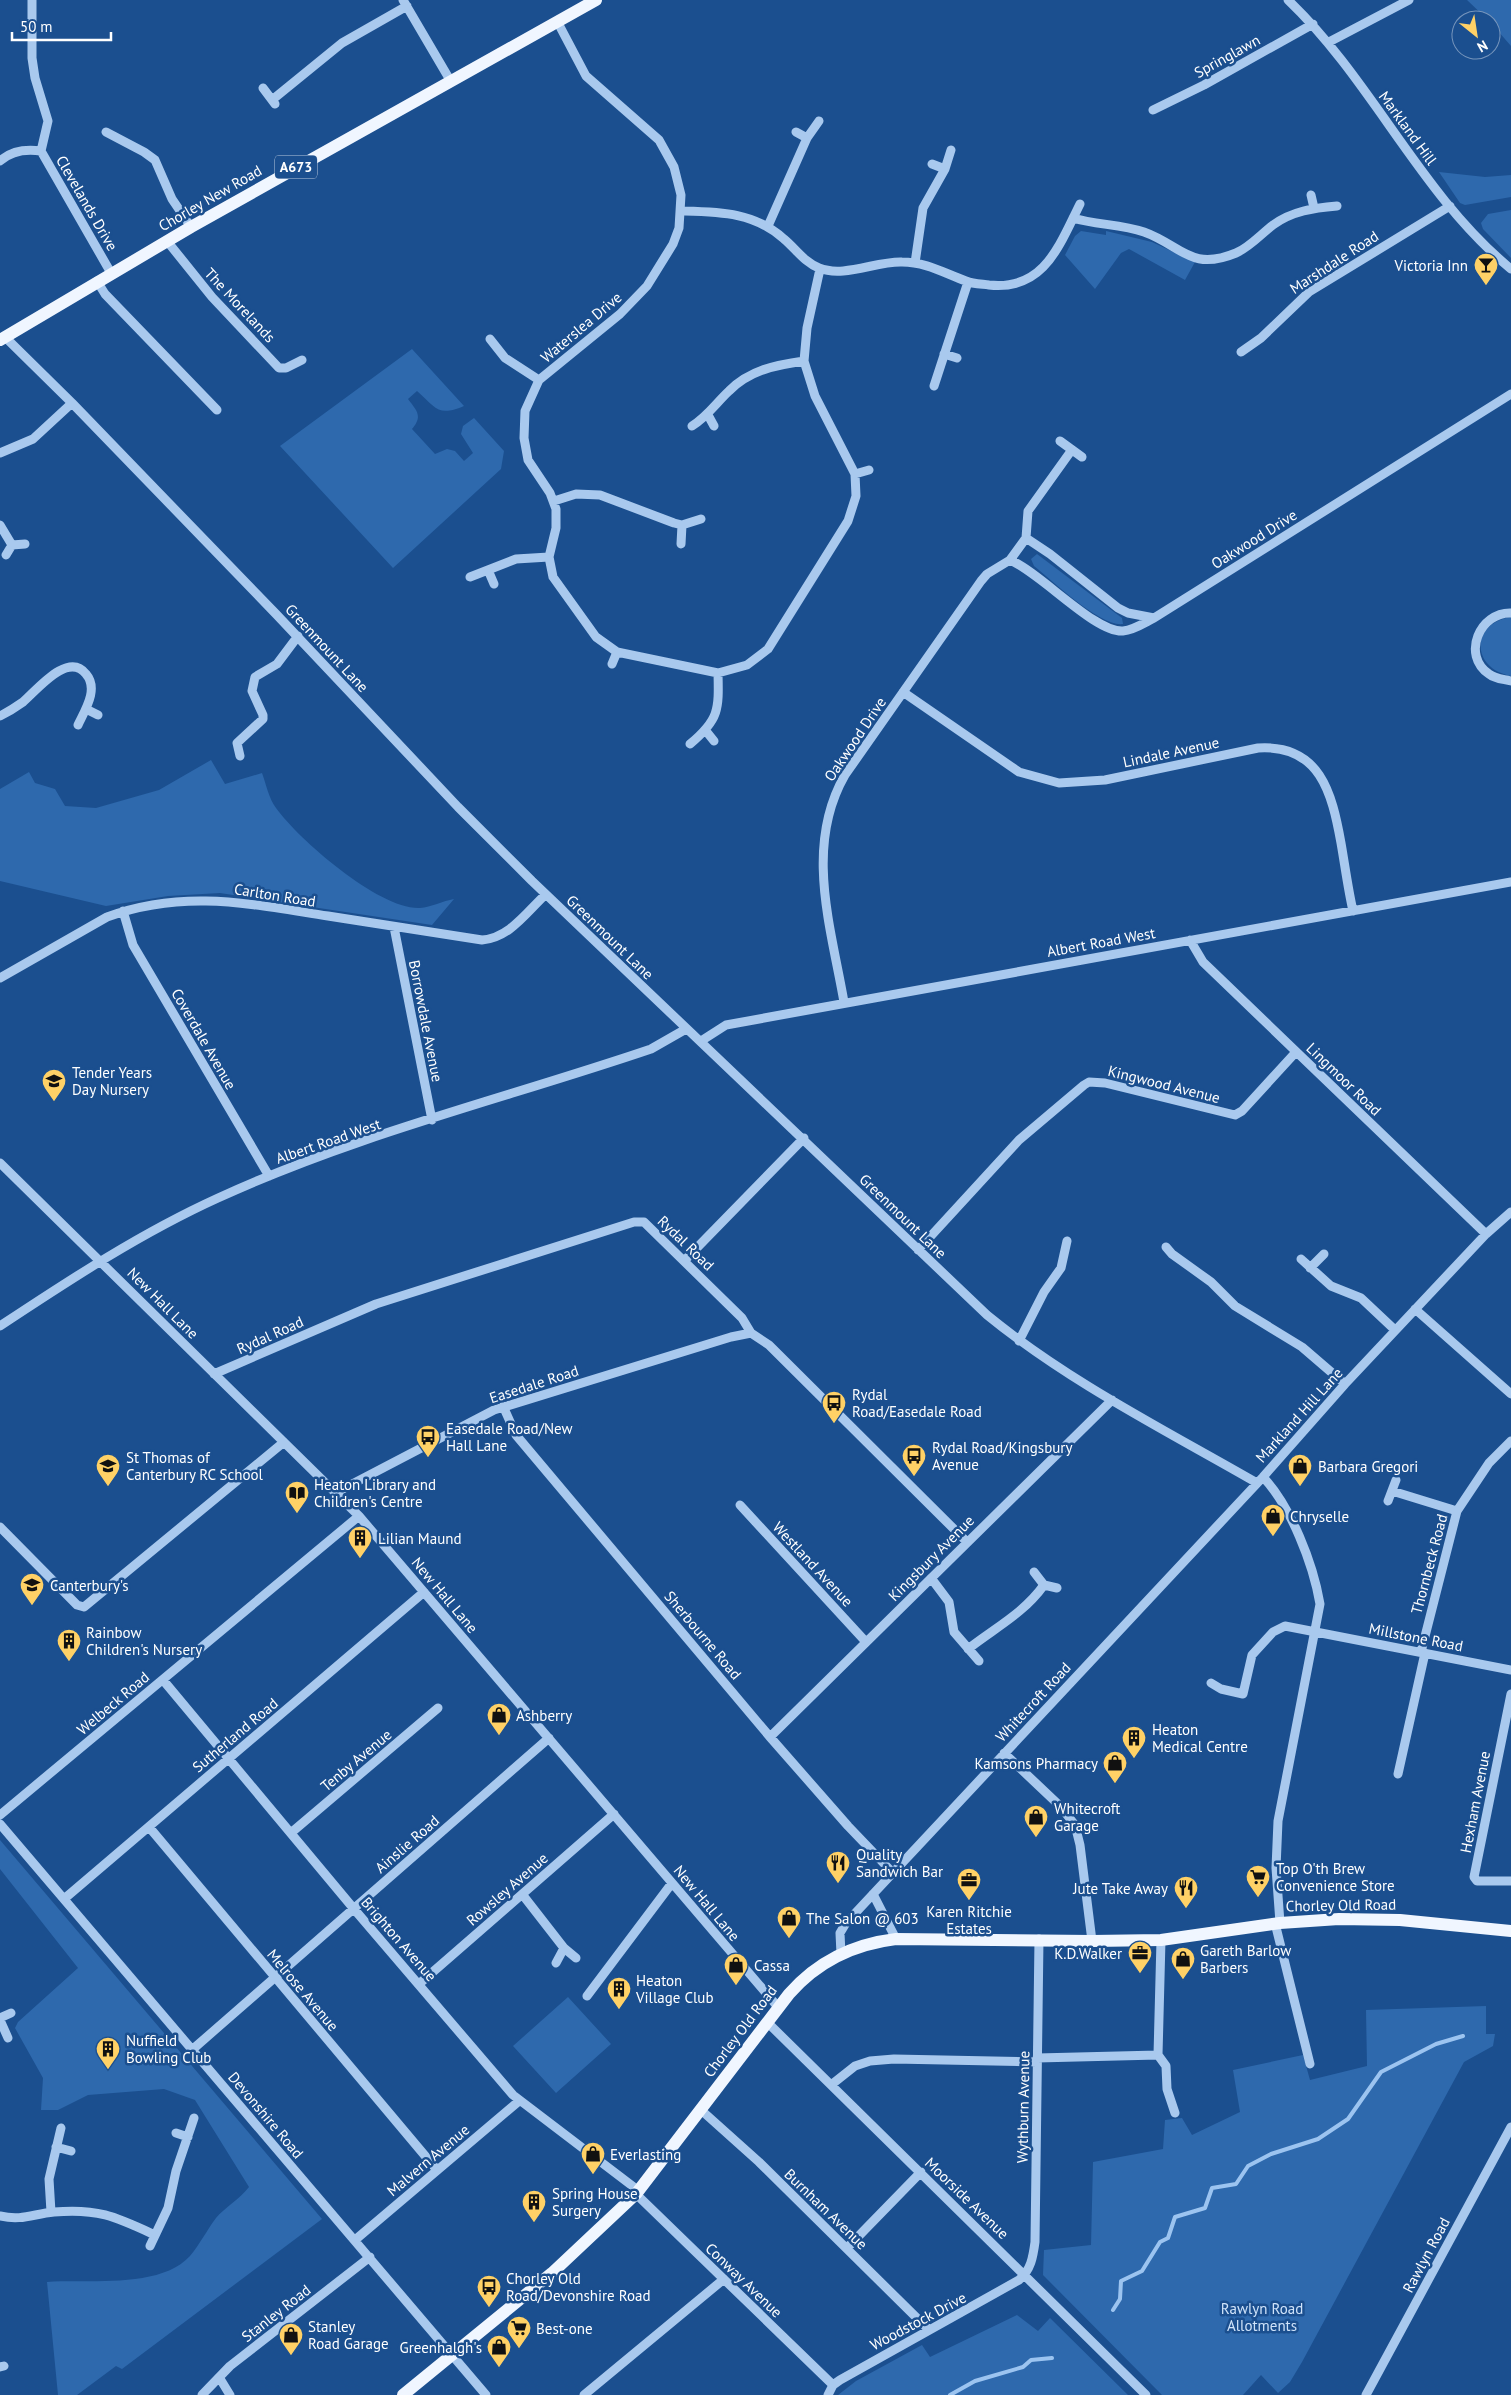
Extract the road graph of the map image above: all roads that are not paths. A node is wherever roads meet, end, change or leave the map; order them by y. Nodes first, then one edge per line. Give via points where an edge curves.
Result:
1 (32, 0) edge
2 (596, 0) edge
3 (1288, 0) edge
4 (1409, 0) edge
5 (405, 3) edge
6 (557, 21) junction
7 (1313, 24) junction
8 (1329, 42) junction
9 (450, 80) junction
10 (263, 88) dead end
11 (1153, 110) dead end
12 (819, 121) dead end
13 (106, 132) dead end
14 (796, 132) dead end
15 (807, 138) junction
16 (122, 140) junction
17 (117, 149) dead end
18 (951, 150) dead end
19 (41, 151) junction
20 (0, 161) edge
21 (932, 164) dead end
22 (945, 169) junction
23 (1311, 195) dead end
24 (1080, 204) dead end
25 (1338, 206) dead end
26 (1450, 206) junction
27 (1314, 208) junction
28 (681, 211) junction
29 (1073, 218) junction
30 (768, 226) junction
31 (191, 227) junction
32 (168, 240) junction
33 (915, 263) junction
34 (820, 269) junction
35 (1511, 269) edge
36 (112, 273) junction
37 (97, 281) junction
38 (968, 282) junction
39 (2, 338) edge
40 (490, 339) dead end
41 (1241, 352) dead end
42 (944, 354) junction
43 (505, 358) junction
44 (957, 358) dead end
45 (302, 360) dead end
46 (804, 361) junction
47 (498, 365) dead end
48 (539, 380) junction
49 (934, 386) dead end
50 (1511, 394) edge
51 (72, 403) junction
52 (218, 410) dead end
53 (708, 415) junction
54 (692, 426) dead end
55 (714, 426) dead end
56 (1060, 441) dead end
57 (1071, 451) junction
58 (0, 453) edge
59 (1082, 457) dead end
60 (869, 470) dead end
61 (854, 474) junction
62 (554, 501) junction
63 (701, 519) dead end
64 (0, 525) edge
65 (682, 525) junction
66 (1026, 538) junction
67 (25, 544) dead end
68 (681, 544) dead end
69 (12, 545) junction
70 (6, 555) dead end
71 (549, 557) junction
72 (1010, 560) junction
73 (488, 570) junction
74 (470, 577) dead end
75 (494, 584) dead end
76 (1511, 613) edge
77 (1154, 618) junction
78 (298, 636) junction
79 (617, 652) junction
80 (612, 664) dead end
81 (718, 673) junction
82 (1511, 681) edge
83 (903, 692) junction
84 (86, 709) junction
85 (98, 715) dead end
86 (0, 716) edge
87 (78, 725) dead end
88 (706, 731) junction
89 (714, 741) dead end
90 (690, 744) dead end
91 (240, 756) dead end
92 (1511, 882) edge
93 (545, 894) junction
94 (1353, 911) junction
95 (123, 912) junction
96 (394, 927) junction
97 (1190, 940) junction
98 (0, 978) edge
99 (844, 1002) junction
100 (686, 1029) junction
101 (701, 1041) junction
102 (1296, 1052) junction
103 (432, 1120) junction
104 (804, 1138) junction
105 (0, 1163) edge
106 (269, 1176) junction
107 (1511, 1212) edge
108 (1486, 1234) junction
109 (1067, 1241) dead end
110 (1166, 1247) dead end
111 (918, 1250) junction
112 (1324, 1254) dead end
113 (1301, 1259) dead end
114 (685, 1260) junction
115 (100, 1261) junction
116 (1310, 1268) junction
117 (1415, 1309) junction
118 (0, 1326) edge
119 (1396, 1330) junction
120 (751, 1333) junction
121 (1019, 1341) junction
122 (214, 1374) junction
123 (1345, 1384) junction
124 (1511, 1394) edge
125 (1112, 1400) junction
126 (503, 1406) junction
127 (284, 1442) junction
128 (1511, 1442) edge
129 (1260, 1480) junction
130 (1396, 1480) dead end
131 (1392, 1491) junction
132 (337, 1492) junction
133 (1388, 1501) dead end
134 (740, 1505) dead end
135 (1457, 1511) junction
136 (360, 1516) junction
137 (0, 1527) edge
138 (967, 1542) junction
139 (1034, 1572) dead end
140 (931, 1578) junction
141 (1044, 1585) junction
142 (1057, 1588) dead end
143 (424, 1592) junction
144 (1316, 1631) junction
145 (866, 1642) junction
146 (968, 1649) junction
147 (1423, 1653) junction
148 (978, 1661) dead end
149 (1511, 1670) edge
150 (163, 1680) junction
151 (1211, 1683) dead end
152 (1511, 1694) edge
153 (438, 1708) dead end
154 (770, 1737) junction
155 (549, 1738) junction
156 (1004, 1753) junction
157 (230, 1758) junction
158 (1398, 1774) dead end
159 (614, 1814) junction
160 (0, 1815) edge
161 (0, 1824) edge
162 (149, 1827) junction
163 (292, 1832) junction
164 (893, 1873) junction
165 (1511, 1881) edge
166 (672, 1883) junction
167 (522, 1894) junction
168 (873, 1894) junction
169 (64, 1900) junction
170 (354, 1909) junction
171 (1277, 1923) junction
172 (1511, 1931) edge
173 (896, 1938) junction
174 (1039, 1939) junction
175 (1161, 1940) junction
176 (1092, 1941) junction
177 (564, 1948) junction
178 (841, 1954) junction
179 (576, 1958) dead end
180 (556, 1963) dead end
181 (274, 1978) junction
182 (419, 1984) junction
183 (587, 1996) dead end
184 (778, 2007) junction
185 (11, 2013) dead end
186 (0, 2019) edge
187 (767, 2022) junction
188 (8, 2038) dead end
189 (193, 2049) junction
190 (1158, 2055) junction
191 (1037, 2060) junction
192 (1310, 2064) dead end
193 (831, 2085) junction
194 (519, 2101) junction
195 (701, 2110) junction
196 (1175, 2112) dead end
197 (194, 2118) dead end
198 (1511, 2127) edge
199 (61, 2128) dead end
200 (176, 2133) dead end
201 (188, 2137) junction
202 (56, 2147) junction
203 (71, 2151) dead end
204 (437, 2170) junction
205 (921, 2172) junction
206 (637, 2192) junction
207 (51, 2212) junction
208 (0, 2216) edge
209 (155, 2235) junction
210 (355, 2240) junction
211 (150, 2246) dead end
212 (848, 2248) junction
213 (370, 2257) junction
214 (1025, 2274) junction
215 (724, 2279) junction
216 (929, 2330) junction
217 (453, 2355) junction
218 (219, 2377) junction
219 (833, 2385) junction
220 (202, 2395) edge
221 (230, 2395) edge
222 (404, 2395) edge
223 (486, 2395) edge
224 (584, 2395) edge
225 (828, 2395) edge
226 (1146, 2395) edge
227 (1366, 2395) edge

1 - 19 street, Clevelands Drive via 32,58 48,121
2 - 6 main road, Chorley New Road / A673
3 - 7 street, Markland Hill
4 - 8 street
5 - 9 street
5 - 10 street via 342,43 274,102
6 - 9 main road, Chorley New Road / A673
6 - 28 street, Waterslea Drive via 586,76 649,129 668,152 678,180
7 - 8 street, Markland Hill
7 - 11 street, Springlawn
8 - 26 street, Markland Hill
9 - 31 main road, Chorley New Road / A673
12 - 15 street
13 - 16 street
14 - 15 street
15 - 30 street
16 - 17 street
16 - 31 street via 155,160 172,199
18 - 22 street
19 - 20 street via 17,152
19 - 36 street, Clevelands Drive
21 - 22 street
22 - 33 street via 923,208
23 - 27 street
24 - 29 street
25 - 27 street
26 - 35 street, Markland Hill via 1488,250
26 - 41 street, Marshdale Road via 1309,292 1261,338
27 - 29 street via 1274,225 1238,252 1209,259 1189,256 1145,232
28 - 30 street via 732,213
28 - 48 street, Waterslea Drive via 673,244 647,286 620,314
29 - 38 street via 1054,255 1034,276 1006,286
30 - 34 street
31 - 32 main road, Chorley New Road / A673
32 - 36 main road, Chorley New Road / A673
32 - 45 street, The Morelands via 212,297 279,368
33 - 34 street via 889,262 846,270
33 - 38 street
34 - 46 street via 807,328
36 - 37 main road, Chorley New Road / A673
37 - 39 main road, Chorley New Road / A673
37 - 52 street via 105,294
38 - 42 street
39 - 51 street, Greenmount Lane
40 - 43 street, Waterslea Drive
42 - 44 street
42 - 49 street
43 - 47 street
43 - 48 street, Waterslea Drive
46 - 53 street via 756,372 730,390
46 - 61 street via 814,396
48 - 62 street, Waterslea Drive via 525,410 525,449 533,470
50 - 77 street, Oakwood Drive
51 - 58 street via 33,439
51 - 78 street, Greenmount Lane
53 - 54 street
53 - 55 street
56 - 57 street
57 - 59 street
57 - 66 street via 1028,511
60 - 61 street
61 - 81 street via 856,496 851,514 768,649 747,666
62 - 65 street via 576,494 600,495
62 - 71 street, Waterslea Drive via 556,528
63 - 65 street
64 - 69 street
65 - 68 street
66 - 72 street, Oakwood Drive
66 - 77 street via 1118,608
67 - 69 street
69 - 70 street
71 - 73 street via 516,559
71 - 79 street via 554,577 578,614 596,637
72 - 77 street, Oakwood Drive via 1041,578 1105,627 1123,631
72 - 83 street, Oakwood Drive via 981,581
73 - 74 street
73 - 75 street
76 - 82 street via 1497,615 1485,623 1475,646 1479,662 1488,674
78 - 91 street via 277,664 255,677 252,691 263,719 237,743
78 - 93 street, Greenmount Lane via 458,807
79 - 80 street
79 - 81 street
81 - 88 street via 718,712
83 - 94 street, Lindale Avenue via 1019,772 1059,783 1105,780 1258,748 1270,747 1294,753 1315,768 1328,789 1336,815
83 - 99 street, Oakwood Drive via 845,775 833,798 826,824 822,871
84 - 85 street
84 - 86 street via 91,695 90,681 83,670 70,667 56,672 22,703
84 - 87 street
88 - 89 street
88 - 90 street
92 - 94 street, Albert Road West
93 - 96 street, Carlton Road via 508,931 488,940
93 - 100 street, Greenmount Lane
94 - 97 street, Albert Road West
95 - 96 street, Carlton Road via 163,903 215,900
95 - 98 street, Carlton Road via 93,924
95 - 106 street, Coverdale Avenue via 133,945
96 - 103 street, Borrowdale Avenue
97 - 99 street, Albert Road West
97 - 102 street, Lingmoor Road via 1203,962
99 - 101 street, Albert Road West via 726,1025
100 - 101 street, Greenmount Lane
100 - 103 street, Albert Road West via 651,1049
101 - 104 street, Greenmount Lane
102 - 108 street, Lingmoor Road
102 - 111 street, Kingwood Avenue via 1235,1115 1105,1083 1089,1082 1019,1140
103 - 106 street, Albert Road West via 339,1149
104 - 111 street, Greenmount Lane
104 - 114 street
105 - 115 street, New Hall Lane
106 - 115 street, Albert Road West via 180,1216
107 - 108 street, Markland Hill Lane
108 - 117 street, Markland Hill Lane
109 - 121 street via 1061,1268 1044,1292
110 - 123 street via 1211,1282 1235,1306 1302,1347
111 - 121 street, Greenmount Lane
112 - 116 street
113 - 116 street
114 - 120 street, Rydal Road via 742,1318
114 - 122 street, Rydal Road via 648,1224 634,1222 376,1304
115 - 118 street, Albert Road West
115 - 122 street, New Hall Lane
116 - 119 street via 1331,1286 1361,1298
117 - 119 street, Markland Hill Lane
117 - 124 street
119 - 123 street, Markland Hill Lane
120 - 126 street, Easedale Road
120 - 138 street, Rydal Road via 769,1345
121 - 125 street, Greenmount Lane
122 - 127 street, New Hall Lane
123 - 129 street, Markland Hill Lane
125 - 129 street, Greenmount Lane
125 - 138 street, Kingsbury Avenue
126 - 132 street, Easedale Road
126 - 154 street, Sherbourne Road via 516,1435
127 - 132 street, New Hall Lane
127 - 137 street via 84,1607 79,1606
128 - 135 street, Thornbeck Road via 1489,1463
129 - 144 street, Markland Hill Lane via 1282,1502 1313,1575 1320,1604
129 - 156 street, Whitecroft Road
130 - 131 street
131 - 133 street
131 - 135 street
132 - 136 street, New Hall Lane
134 - 145 street, Westland Avenue
135 - 147 street, Thornbeck Road
136 - 143 street, New Hall Lane
136 - 150 street, Welbeck Road
138 - 140 street, Kingsbury Avenue
139 - 141 street
140 - 145 street, Kingsbury Avenue
140 - 146 street via 949,1602 954,1632
141 - 142 street
141 - 146 street via 1023,1610
143 - 155 street, New Hall Lane
143 - 157 street, Sutherland Road
144 - 147 street, Millstone Road
144 - 151 street, Millstone Road via 1292,1626 1278,1628 1252,1655 1243,1694
144 - 171 street, Markland Hill Lane via 1278,1820
145 - 154 street, Kingsbury Avenue
146 - 148 street
147 - 149 street, Millstone Road
147 - 158 street, Thornbeck Road
150 - 157 street, Brighton Avenue
150 - 160 street, Welbeck Road
152 - 165 street, Hexham Avenue via 1474,1877 1477,1881
153 - 163 street, Tenby Avenue
154 - 164 street, Sherbourne Road
155 - 159 street, New Hall Lane
155 - 170 street, Ainslie Road
156 - 164 street, Whitecroft Road
156 - 176 street via 1060,1806 1075,1825
157 - 162 street, Sutherland Road
157 - 163 street, Brighton Avenue
159 - 166 street, New Hall Lane
159 - 167 street, Rowsley Avenue
161 - 169 street, Devonshire Road
162 - 169 street, Sutherland Road
162 - 181 street, Melrose Avenue
163 - 170 street, Brighton Avenue
164 - 168 street, Whitecroft Road
166 - 183 street
166 - 184 street, New Hall Lane
167 - 177 street
167 - 182 street, Rowsley Avenue
168 - 173 street
168 - 178 street, Whitecroft Road via 842,1928
169 - 189 street, Devonshire Road
170 - 181 street, Ainslie Road
170 - 182 street, Brighton Avenue
171 - 172 main road, Chorley Old Road via 1370,1919
171 - 175 main road, Chorley Old Road
171 - 192 street, Markland Hill Lane
173 - 174 main road, Chorley Old Road
173 - 178 main road, Chorley Old Road
174 - 176 main road, Chorley Old Road
174 - 191 street, Wythburn Avenue
175 - 176 main road, Chorley Old Road
175 - 190 street
177 - 179 street
177 - 180 street
178 - 184 main road, Chorley Old Road via 806,1977
181 - 189 street, Ainslie Road
181 - 204 street, Melrose Avenue
182 - 194 street, Brighton Avenue
184 - 187 main road, Chorley Old Road
185 - 186 street
186 - 188 street
187 - 193 street, Moorside Avenue
187 - 195 main road, Chorley Old Road
189 - 210 street, Devonshire Road
190 - 191 street
190 - 196 street via 1166,2066 1168,2095
191 - 193 street via 870,2061 855,2066
191 - 214 street, Wythburn Avenue via 1035,2242 1033,2258
193 - 205 street, Moorside Avenue
194 - 204 street, Malvern Avenue
194 - 206 street, Brighton Avenue
195 - 206 main road, Chorley Old Road
195 - 212 street, Burnham Avenue
197 - 201 street
198 - 227 street, Rawlyn Road
199 - 202 street
200 - 201 street
201 - 209 street via 173,2179 168,2208
202 - 203 street
202 - 207 street via 49,2179
204 - 210 street, Malvern Avenue
205 - 212 street
205 - 214 street, Moorside Avenue
206 - 215 street, Conway Avenue
206 - 217 main road, Chorley Old Road via 552,2273
207 - 208 street via 16,2219
207 - 209 street via 82,2210 107,2214
209 - 211 street
210 - 213 street, Devonshire Road
212 - 216 street, Burnham Avenue
213 - 217 street, Devonshire Road
213 - 218 street, Stanley Road
214 - 216 street, Woodstock Drive
214 - 226 street, Moorside Avenue
215 - 219 street, Conway Avenue
215 - 224 street
216 - 219 street, Woodstock Drive
217 - 222 main road, Chorley Old Road
217 - 223 street, Devonshire Road
218 - 220 street, Stanley Road
218 - 221 street
219 - 225 street

